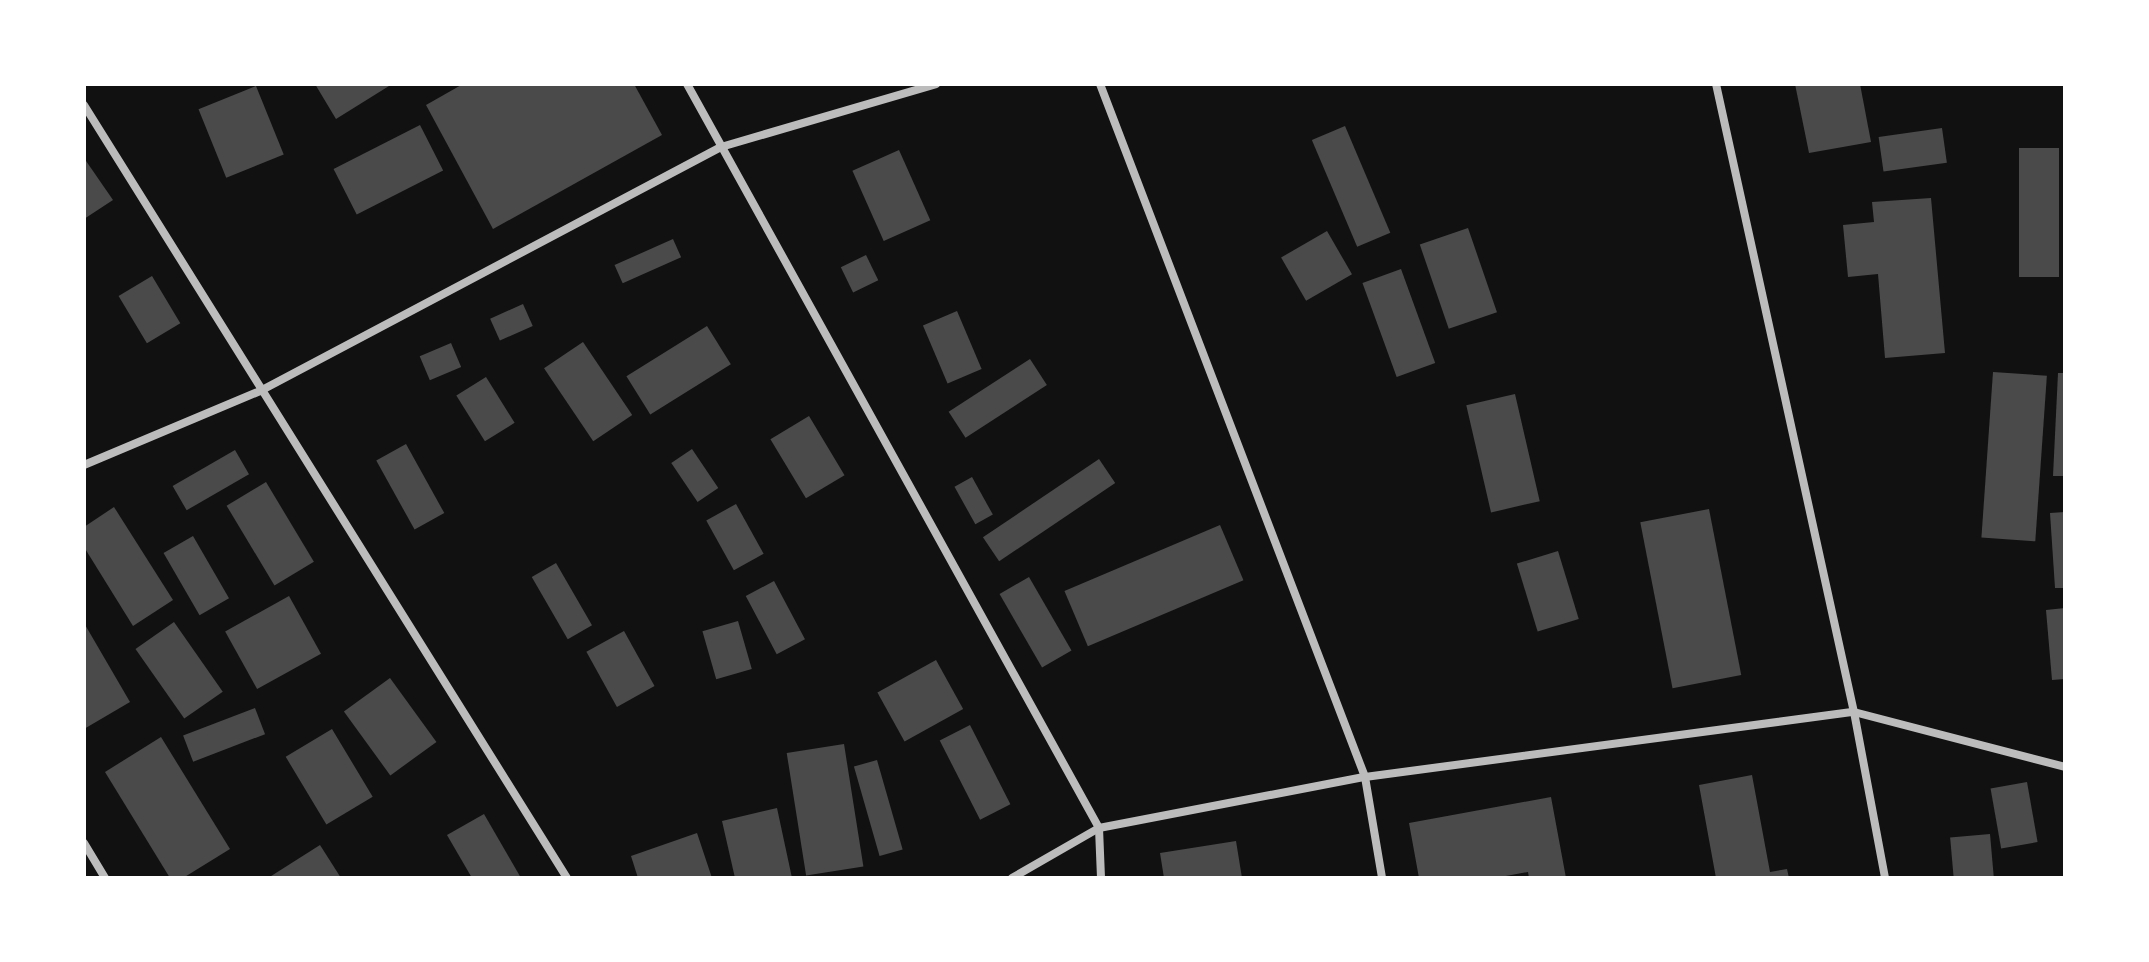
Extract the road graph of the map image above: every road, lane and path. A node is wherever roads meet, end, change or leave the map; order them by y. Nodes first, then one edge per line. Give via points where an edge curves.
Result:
1 (687, 84) edge
2 (936, 84) edge
3 (1100, 84) edge
4 (1716, 84) edge
5 (84, 105) edge
6 (721, 147) junction
7 (262, 390) junction
8 (84, 465) edge
9 (1854, 712) junction
10 (2065, 767) edge
11 (1365, 777) junction
12 (1099, 828) junction
13 (84, 843) edge
14 (105, 878) edge
15 (567, 878) edge
16 (1012, 878) edge
17 (1101, 878) edge
18 (1382, 878) edge
19 (1885, 878) edge

1 - 6 street
2 - 6 street
3 - 11 street
4 - 9 street
5 - 7 street
6 - 7 street
6 - 12 street
7 - 8 street
7 - 15 street
9 - 10 street
9 - 11 street
9 - 19 street
11 - 12 street
11 - 18 street
12 - 16 street
12 - 17 street
13 - 14 street

